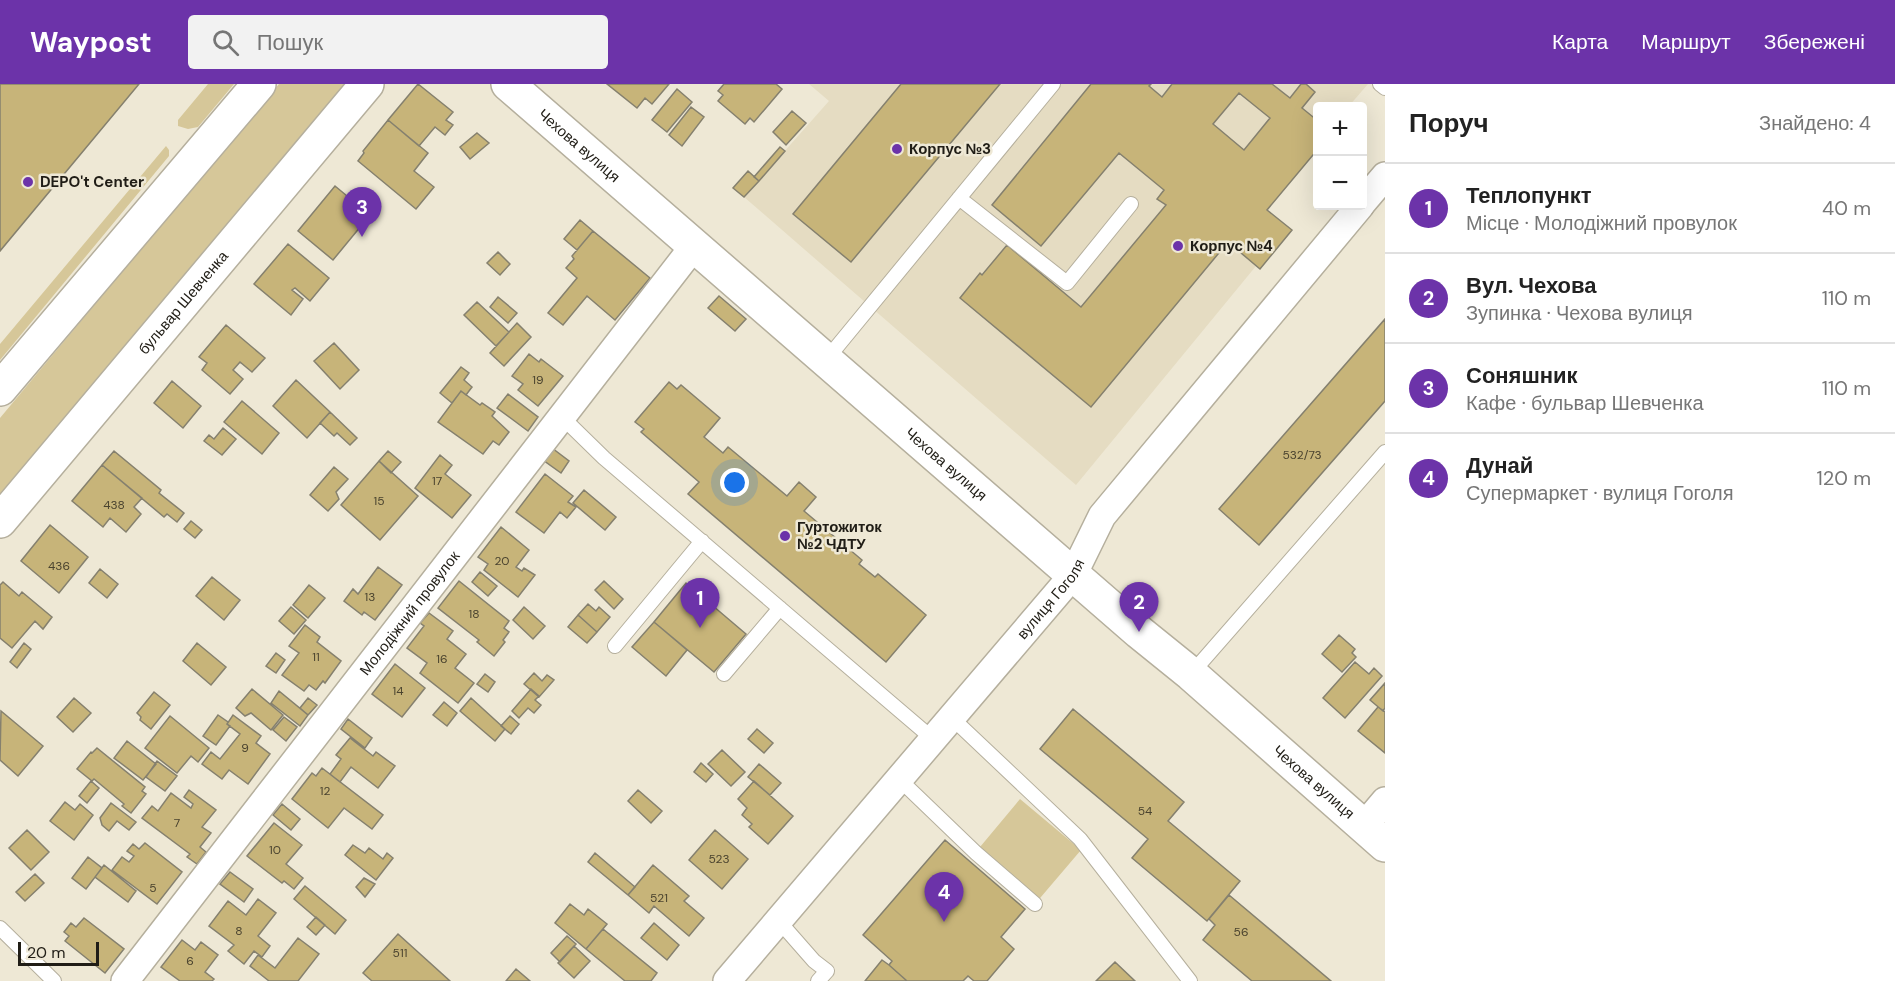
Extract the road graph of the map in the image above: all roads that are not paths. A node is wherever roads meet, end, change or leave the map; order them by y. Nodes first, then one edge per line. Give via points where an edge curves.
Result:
1 (259, 84) edge
2 (367, 84) edge
3 (508, 84) edge
4 (1053, 84) edge
5 (1380, 84) edge
6 (1385, 88) edge
7 (1385, 176) edge
8 (1367, 197) edge
9 (959, 198) junction
10 (1131, 204) dead end
11 (1356, 210) edge
12 (694, 246) junction
13 (826, 360) junction
14 (0, 388) edge
15 (562, 417) junction
16 (1385, 452) edge
17 (0, 521) edge
18 (702, 542) junction
19 (1073, 575) junction
20 (780, 608) junction
21 (615, 646) dead end
22 (1191, 674) junction
23 (723, 675) dead end
24 (952, 718) junction
25 (933, 740) junction
26 (899, 779) junction
27 (1385, 801) edge
28 (1374, 836) edge
29 (1035, 904) dead end
30 (778, 920) junction
31 (0, 928) edge
32 (54, 981) edge
33 (125, 981) edge
34 (726, 981) edge
35 (818, 981) edge
36 (1190, 981) edge

1 - 14 street
2 - 17 street, бульвар Шевченка
3 - 12 street, Чехова вулиця
4 - 9 lane
5 - 6 lane
7 - 8 street, вулиця Гоголя
9 - 10 lane via 1067,283
9 - 13 lane
11 - 19 street, вулиця Гоголя via 1102,516
12 - 13 street, Чехова вулиця
12 - 15 street, Молодіжний провулок
13 - 19 street, Чехова вулиця
15 - 18 lane
15 - 33 street, Молодіжний провулок
16 - 22 lane
18 - 20 lane
18 - 21 lane
19 - 22 street, Чехова вулиця
19 - 24 street, вулиця Гоголя
20 - 23 lane
20 - 25 lane
22 - 28 street, Чехова вулиця
24 - 25 street, вулиця Гоголя
24 - 36 lane via 1080,838
25 - 26 street, вулиця Гоголя
26 - 29 lane via 976,854
26 - 30 street, вулиця Гоголя
27 - 28 street
30 - 34 street, вулиця Гоголя
30 - 35 lane via 827,971
31 - 32 lane

